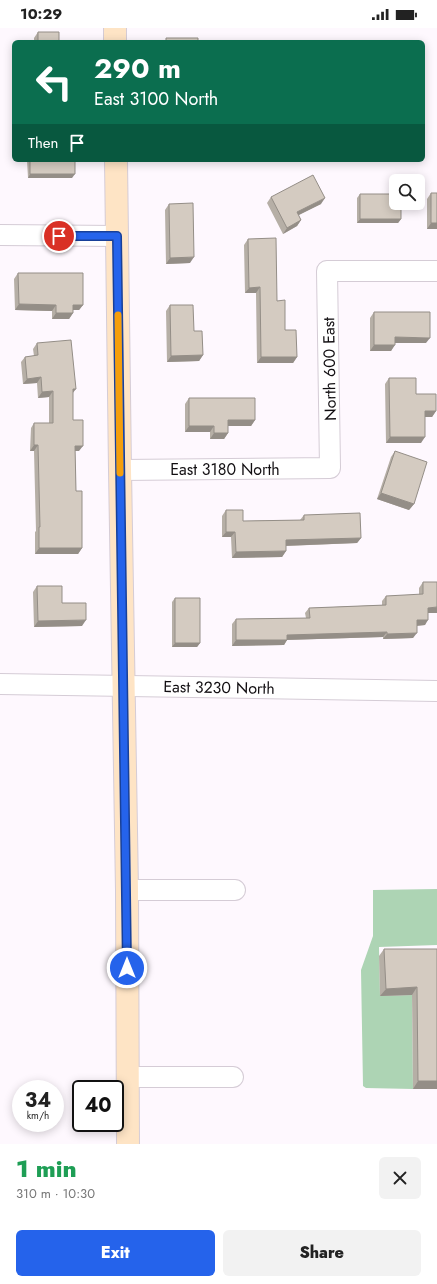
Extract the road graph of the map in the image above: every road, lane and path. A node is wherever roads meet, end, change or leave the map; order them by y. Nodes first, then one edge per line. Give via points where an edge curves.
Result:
1 (115, 28) edge
2 (115, 40) edge
3 (116, 162) edge
4 (0, 235) edge
5 (117, 236) junction
6 (437, 271) edge
7 (330, 468) joint
8 (120, 470) junction
9 (0, 684) edge
10 (123, 685) junction
11 (437, 691) edge
12 (127, 890) junction
13 (235, 890) dead end
14 (233, 1077) dead end
15 (128, 1078) junction
16 (128, 1144) edge

1 - 2 street
3 - 5 street
4 - 5 street
5 - 8 street
6 - 7 street, North 600 East via 327,270
7 - 8 street, East 3180 North
8 - 10 street
9 - 10 street, East 3230 North
10 - 11 street, East 3230 North
10 - 12 street
12 - 13 street
12 - 15 street
14 - 15 street
15 - 16 street

